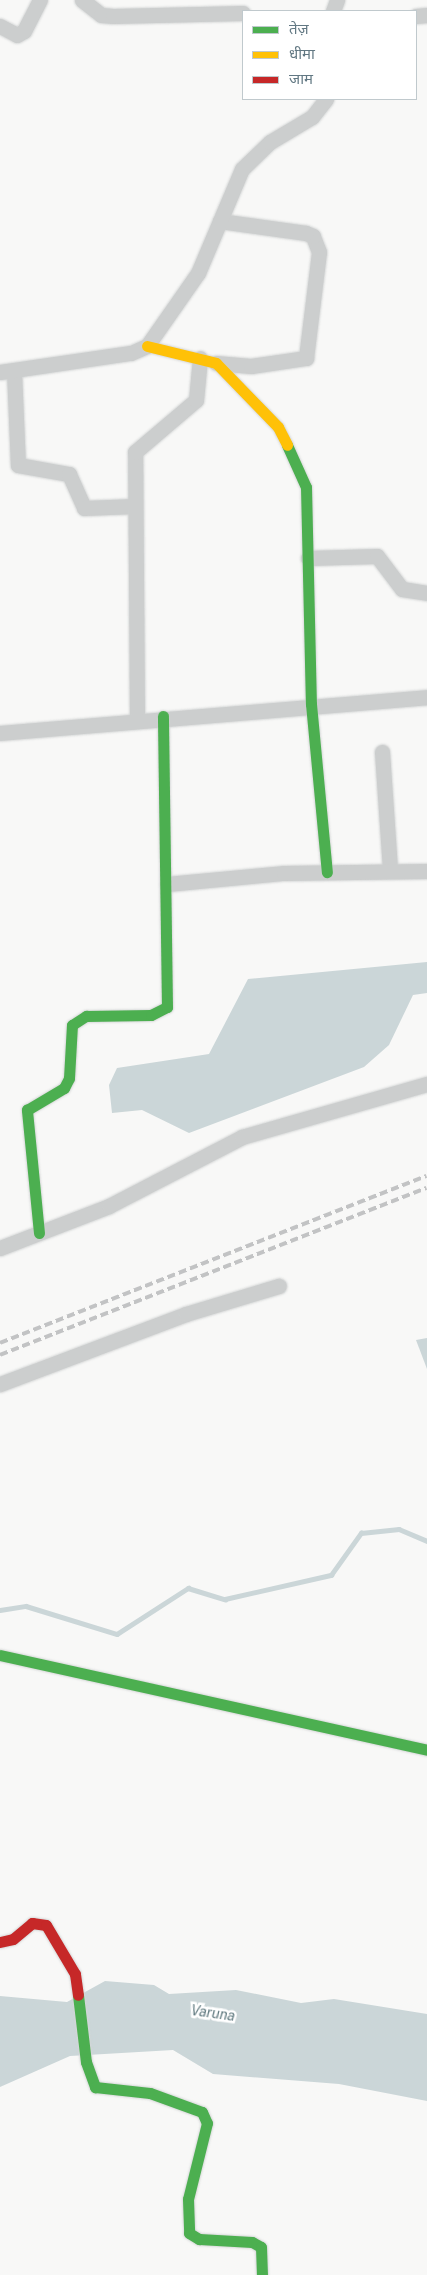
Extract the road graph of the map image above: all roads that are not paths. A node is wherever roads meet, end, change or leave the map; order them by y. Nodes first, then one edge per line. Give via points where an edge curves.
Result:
1 (40, 0) edge
2 (82, 0) edge
3 (242, 13) edge
4 (0, 26) edge
5 (325, 100) edge
6 (220, 221) junction
7 (147, 346) junction
8 (200, 358) junction
9 (216, 363) junction
10 (7, 371) edge
11 (135, 506) junction
12 (308, 558) junction
13 (427, 594) edge
14 (427, 697) edge
15 (312, 704) junction
16 (163, 716) junction
17 (137, 719) junction
18 (0, 733) edge
19 (382, 752) dead end
20 (390, 870) junction
21 (327, 872) junction
22 (427, 872) edge
23 (167, 884) junction
24 (427, 1084) edge
25 (39, 1233) junction
26 (0, 1248) edge
27 (279, 1286) dead end
28 (0, 1384) edge
29 (0, 1655) edge
30 (427, 1750) edge
31 (0, 1942) edge
32 (262, 2275) edge

1 - 4 street via 24,31 16,35
2 - 3 street via 101,15 113,16
5 - 6 street via 312,117 254,155 242,169
6 - 7 street via 198,273
6 - 9 street via 306,233 313,236 319,252 310,352 306,358 251,366
7 - 8 street
7 - 10 street via 131,353
8 - 9 street
8 - 11 street via 196,400 134,452
9 - 12 street via 286,441 310,502
10 - 11 street via 18,465 69,474 84,508
11 - 17 street
12 - 13 street via 377,556 402,589
12 - 15 street
14 - 15 street
15 - 16 street
15 - 21 street
16 - 17 street
16 - 23 street
17 - 18 street
19 - 20 street
20 - 21 street
20 - 22 street
21 - 23 street
23 - 25 street via 167,1006 151,1016 77,1019 69,1033 69,1078 64,1088 27,1110
24 - 25 street via 242,1137 109,1206
25 - 26 street
27 - 28 street via 177,1317
29 - 30 street
31 - 32 street via 14,1940 32,1923 46,1925 72,1967 79,1987 86,2062 92,2084 101,2090 150,2093 202,2112 206,2128 188,2200 189,2233 199,2239 252,2242 261,2247

